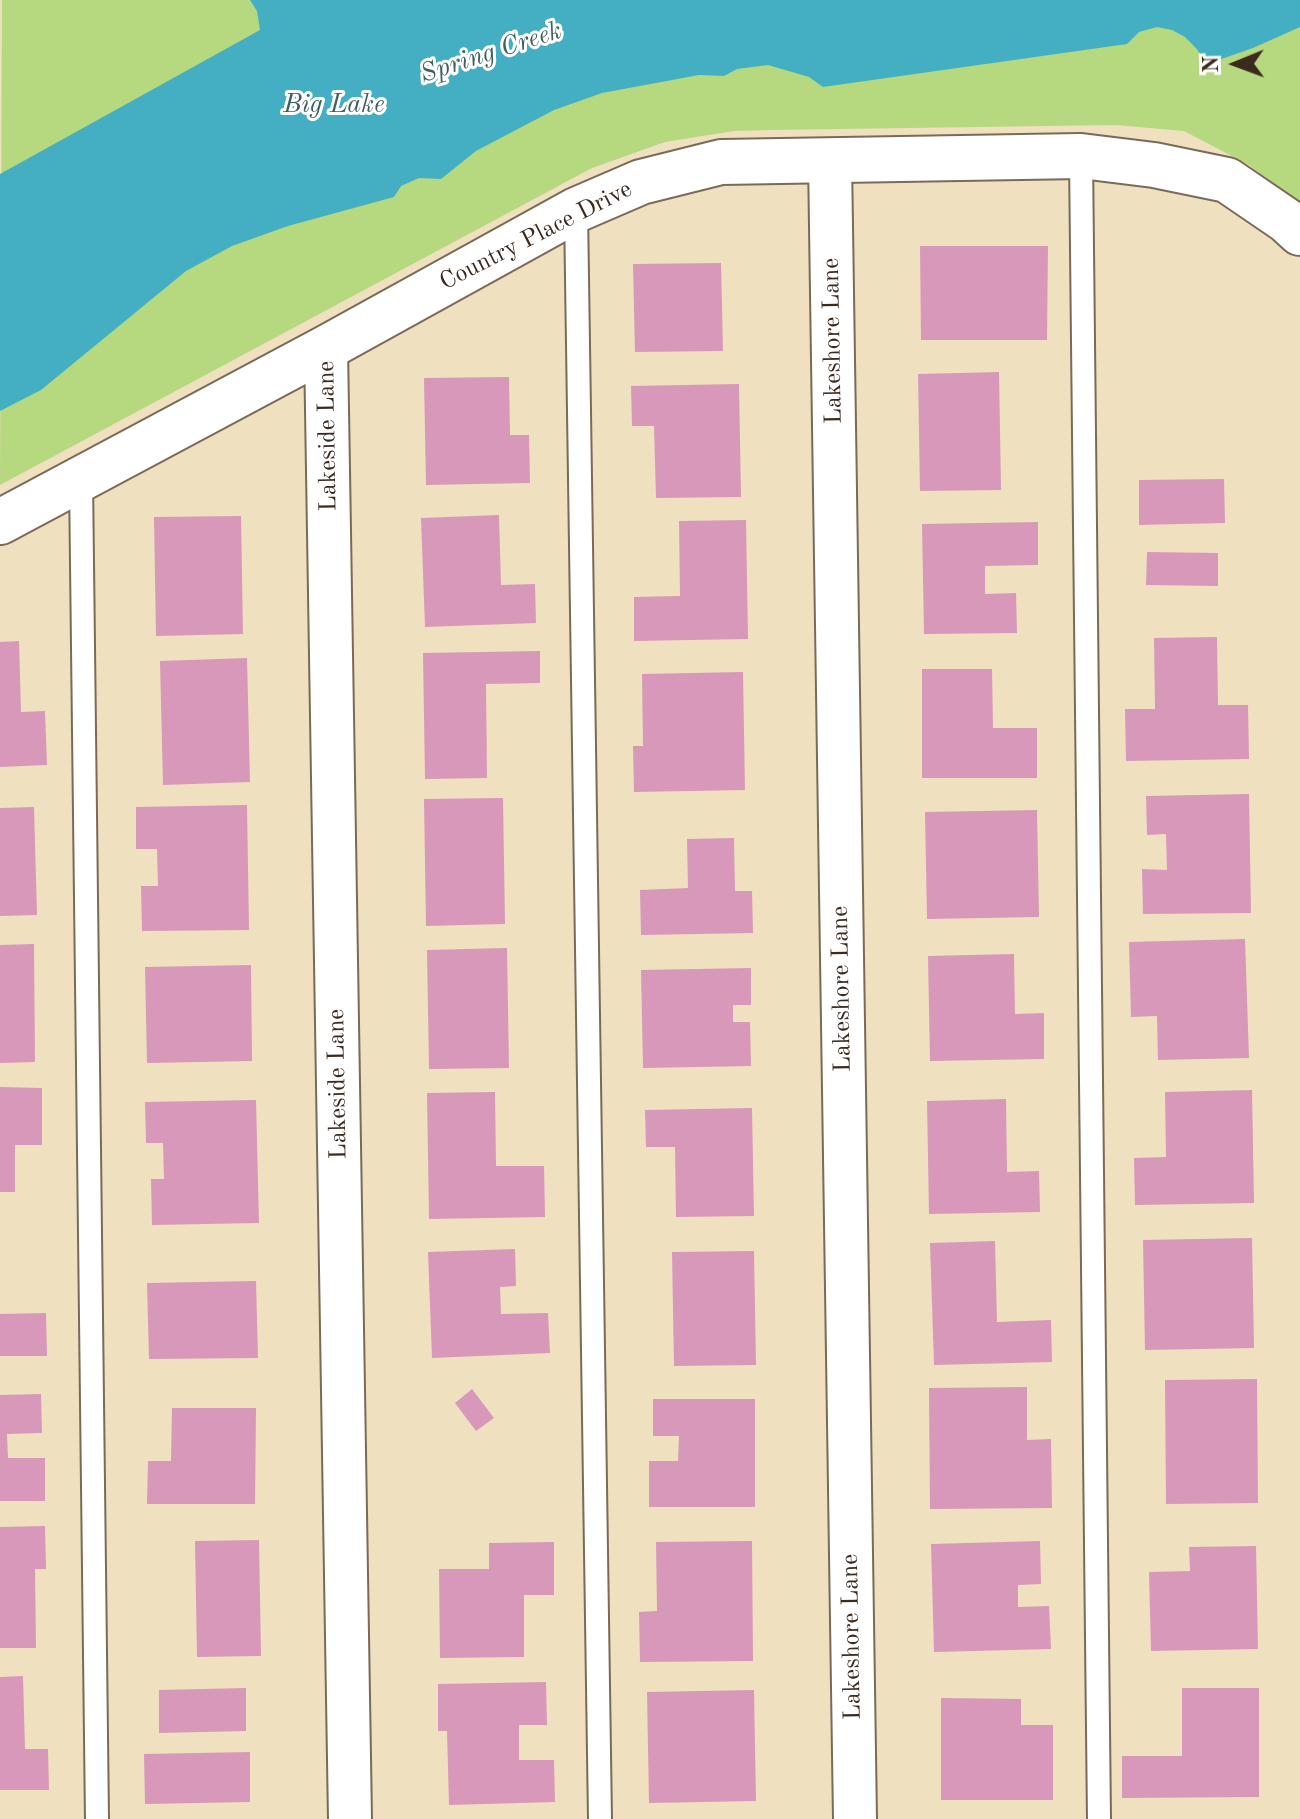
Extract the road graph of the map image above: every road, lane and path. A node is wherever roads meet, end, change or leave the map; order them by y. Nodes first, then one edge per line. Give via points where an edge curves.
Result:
1 (1081, 156) junction
2 (830, 160) junction
3 (576, 210) junction
4 (1300, 233) edge
5 (326, 348) junction
6 (81, 479) junction
7 (0, 522) edge
8 (97, 1819) edge
9 (350, 1819) edge
10 (600, 1819) edge
11 (855, 1819) edge
12 (1099, 1819) edge

1 - 2 street, Country Place Drive
1 - 4 street, Country Place Drive via 1227,180
1 - 12 lane
2 - 3 street, Country Place Drive via 721,162 641,182
2 - 11 street, Lakeshore Lane
3 - 5 street, Country Place Drive
3 - 10 lane
5 - 6 street, Country Place Drive
5 - 9 street, Lakeside Lane
6 - 7 street, Country Place Drive
6 - 8 lane

